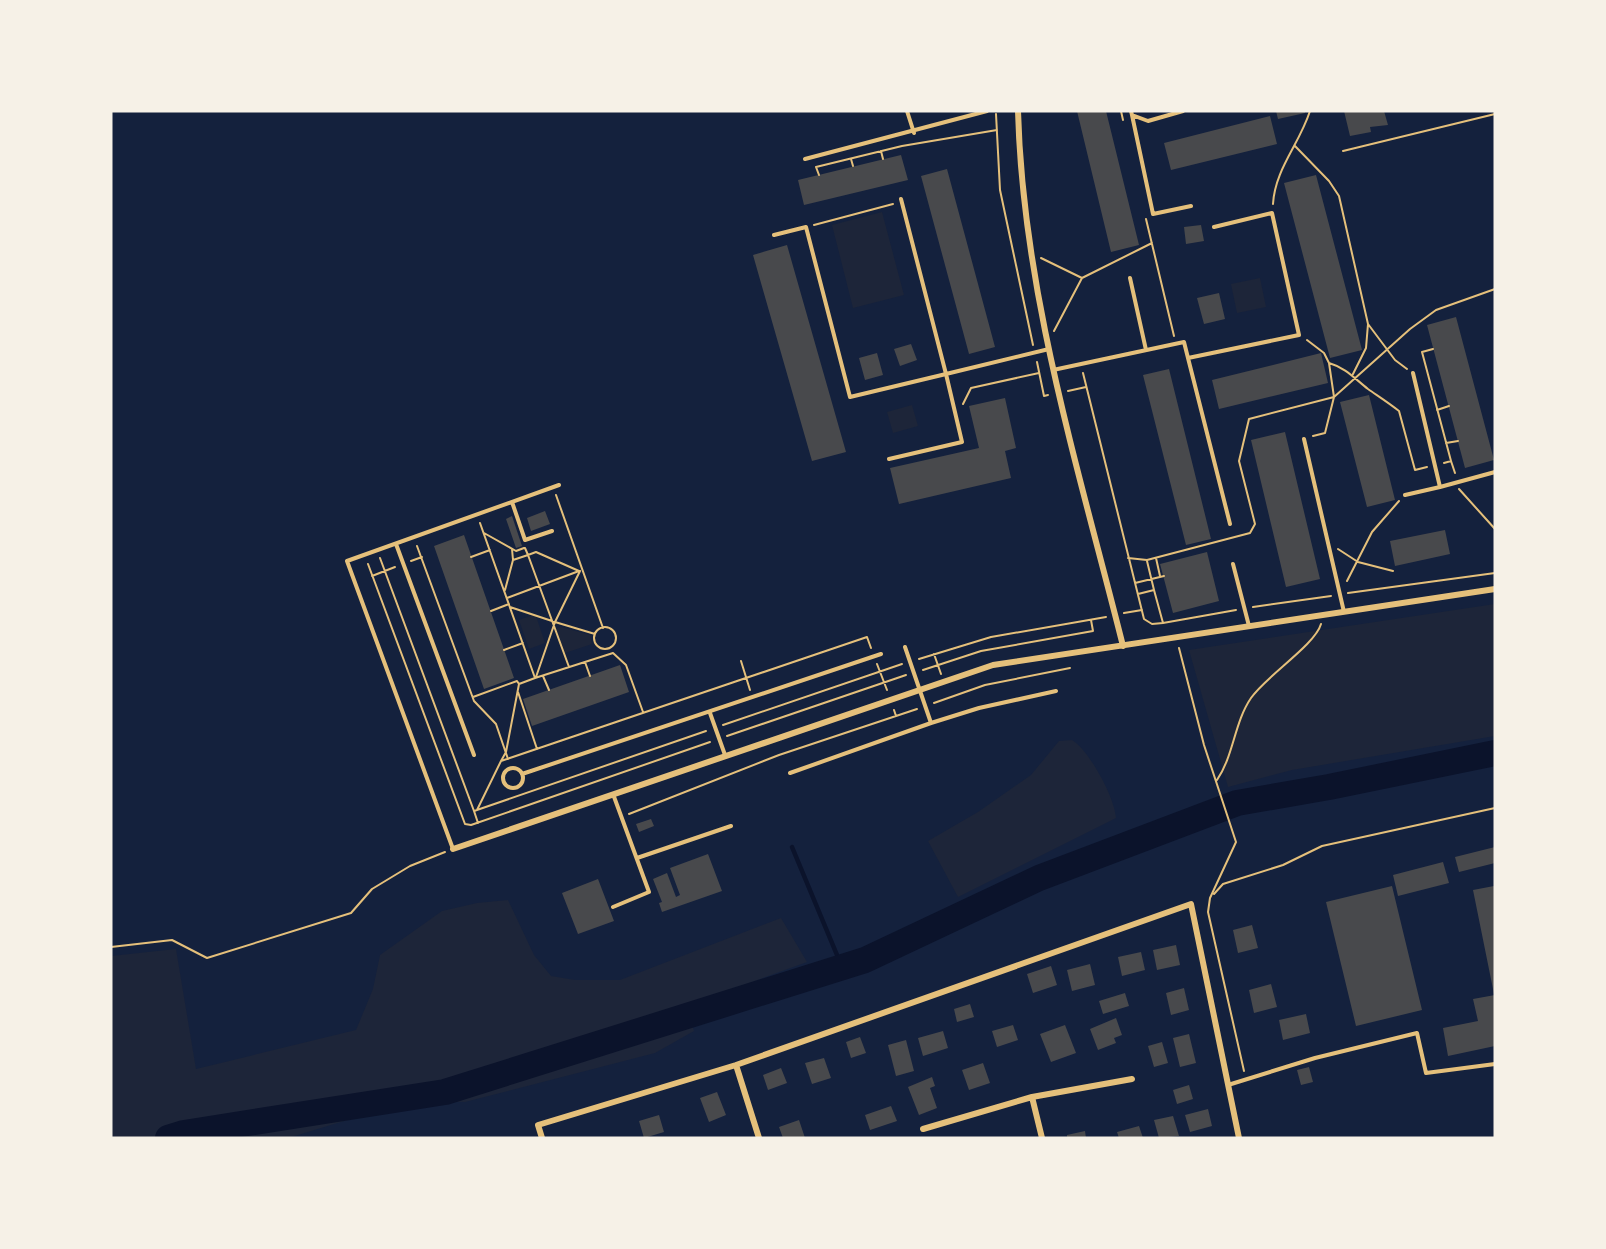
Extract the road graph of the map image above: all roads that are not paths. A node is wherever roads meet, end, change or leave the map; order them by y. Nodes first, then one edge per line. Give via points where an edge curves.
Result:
1 (908, 111) edge
2 (987, 111) edge
3 (1018, 111) edge
4 (1183, 111) edge
5 (1132, 113) edge
6 (914, 133) junction
7 (806, 159) dead end
8 (902, 200) road end
9 (1191, 206) dead end
10 (1214, 227) dead end
11 (774, 235) dead end
12 (1130, 278) dead end
13 (1048, 349) junction
14 (1146, 350) junction
15 (1188, 358) junction
16 (1053, 370) junction
17 (1413, 373) road end
18 (946, 374) junction
19 (1304, 439) road end
20 (888, 459) dead end
21 (1495, 472) edge
22 (559, 485) dead end
23 (1440, 487) junction
24 (1405, 495) road end
25 (512, 502) junction
26 (1230, 524) dead end
27 (552, 531) dead end
28 (396, 544) junction
29 (1233, 564) dead end
30 (1495, 589) edge
31 (1344, 612) junction
32 (1249, 626) junction
33 (1124, 646) junction
34 (905, 647) dead end
35 (881, 654) dead end
36 (919, 690) junction
37 (1056, 691) dead end
38 (710, 713) junction
39 (931, 723) junction
40 (474, 755) dead end
41 (725, 755) junction
42 (790, 773) dead end
43 (522, 774) junction
44 (613, 794) junction
45 (731, 826) dead end
46 (453, 849) joint
47 (636, 858) junction
48 (613, 907) dead end
49 (1495, 1064) edge
50 (735, 1065) junction
51 (1132, 1079) dead end
52 (1228, 1085) junction
53 (1032, 1097) junction
54 (923, 1129) dead end
55 (542, 1138) edge
56 (759, 1138) edge
57 (1042, 1138) edge
58 (1239, 1138) edge

1 - 6 lane
2 - 6 lane
3 - 13 street via 1031,253
4 - 5 lane via 1148,121
5 - 9 lane via 1153,214
6 - 7 lane
8 - 18 lane
10 - 15 lane via 1272,213 1299,335
11 - 18 lane via 806,227 850,396
12 - 14 lane
13 - 16 street
13 - 18 lane
14 - 15 lane via 1184,342
14 - 16 lane
15 - 26 lane
16 - 33 street
17 - 23 lane
18 - 20 lane via 962,442
19 - 31 lane
21 - 23 lane
22 - 25 lane
23 - 24 lane
25 - 27 lane via 525,540
25 - 28 lane
28 - 40 lane
28 - 46 lane via 347,561
29 - 32 lane
30 - 31 street
31 - 32 street
32 - 33 street
33 - 36 street via 993,665
34 - 36 lane
35 - 38 lane
36 - 39 lane
36 - 41 street
37 - 39 lane
38 - 41 lane
38 - 43 lane
39 - 42 lane
41 - 44 street
43 - 43 lane via 522,783 515,788 507,787 502,780 508,769 516,768
44 - 46 street
44 - 47 lane
45 - 47 lane
47 - 48 lane via 649,892
49 - 52 lane via 1426,1072 1416,1033
50 - 52 street via 1191,904
50 - 55 street via 538,1125
50 - 56 street
51 - 53 street
52 - 58 street
53 - 54 street
53 - 57 street

